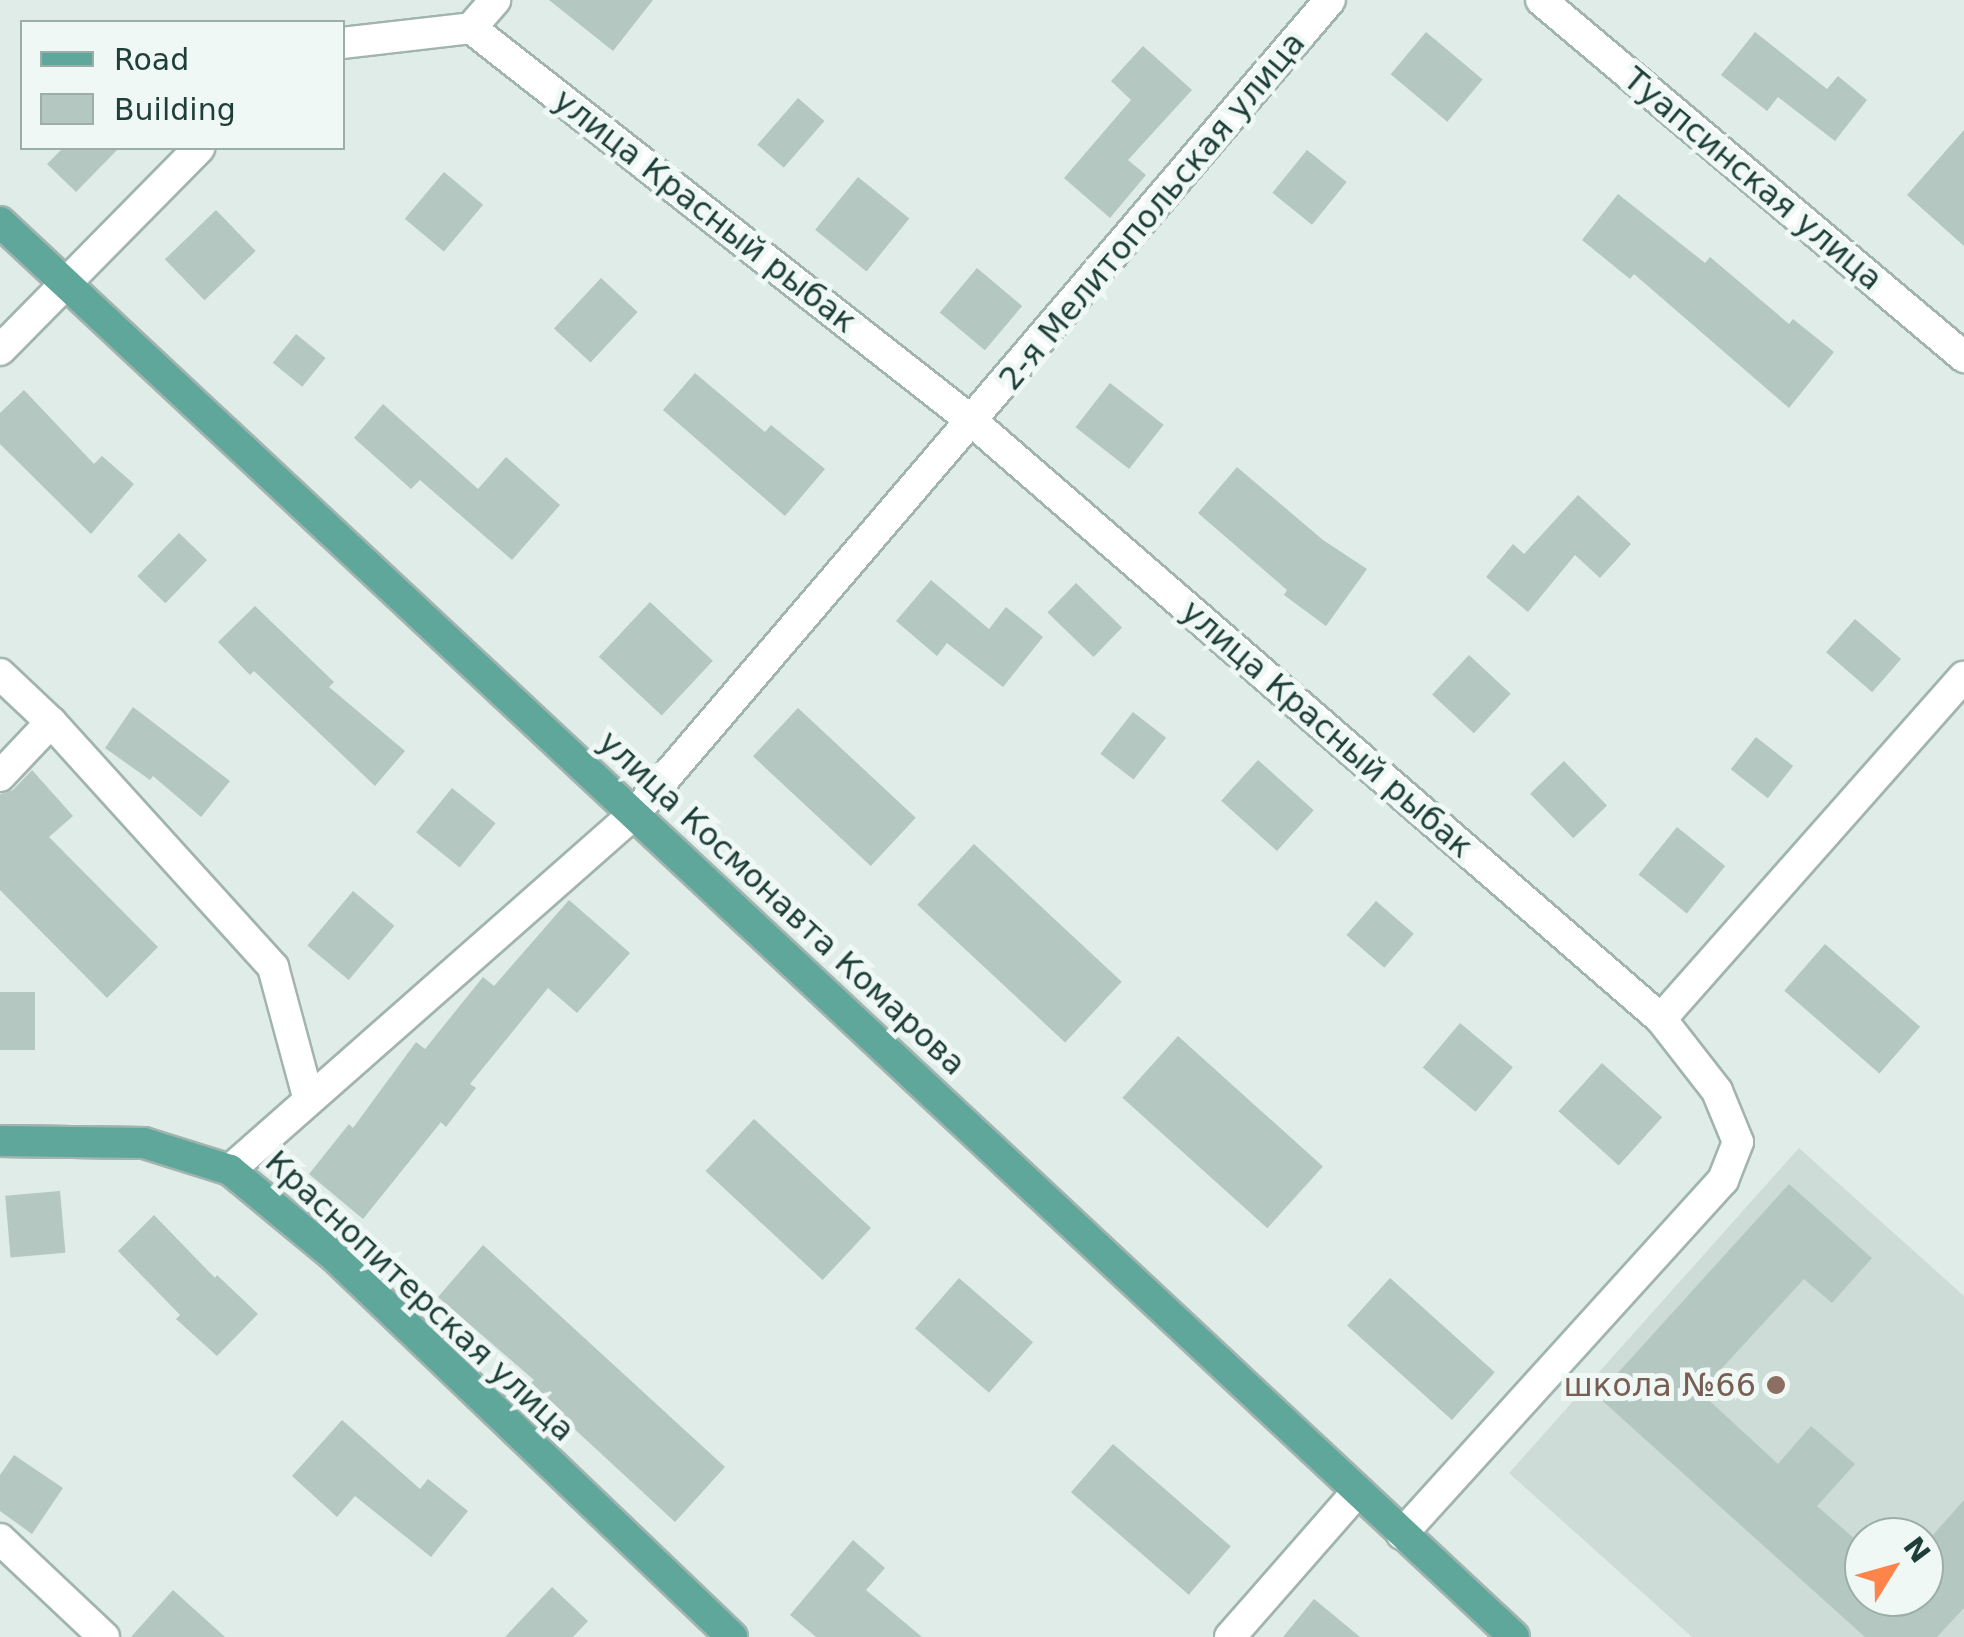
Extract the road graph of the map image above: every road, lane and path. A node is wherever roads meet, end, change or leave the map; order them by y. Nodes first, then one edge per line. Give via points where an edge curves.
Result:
1 (496, 0) edge
2 (1330, 0) edge
3 (1541, 0) edge
4 (471, 28) junction
5 (345, 43) edge
6 (196, 150) edge
7 (0, 222) edge
8 (67, 284) junction
9 (1961, 349) edge
10 (0, 350) edge
11 (973, 422) junction
12 (0, 674) edge
13 (1964, 677) edge
14 (51, 722) junction
15 (0, 776) edge
16 (636, 812) junction
17 (1661, 1019) junction
18 (308, 1097) junction
19 (0, 1141) edge
20 (230, 1170) junction
21 (1356, 1493) junction
22 (1402, 1534) junction
23 (0, 1539) edge
24 (104, 1637) edge
25 (732, 1637) edge
26 (1230, 1637) edge
27 (1514, 1637) edge

1 - 4 street
2 - 11 street, 2-я Мелитопольская улица
3 - 9 street, Туапсинская улица
4 - 5 street
4 - 11 street, улица Красный рыбак
6 - 8 street
7 - 8 main road, улица Космонавта Комарова
8 - 10 street
8 - 16 main road, улица Космонавта Комарова
11 - 16 street, 2-я Мелитопольская улица
11 - 17 street, улица Красный рыбак
12 - 14 street
13 - 17 street
14 - 15 street
14 - 18 street via 273,967
16 - 18 street, 2-я Мелитопольская улица
16 - 21 main road, улица Космонавта Комарова
17 - 22 street, улица Красный рыбак via 1717,1091 1738,1142 1723,1180
18 - 20 street, 2-я Мелитопольская улица
19 - 20 main road, Краснопитерская улица via 144,1142
20 - 25 main road, Краснопитерская улица via 334,1256
21 - 22 main road, улица Космонавта Комарова
21 - 26 street
22 - 27 main road, улица Космонавта Комарова
23 - 24 street

